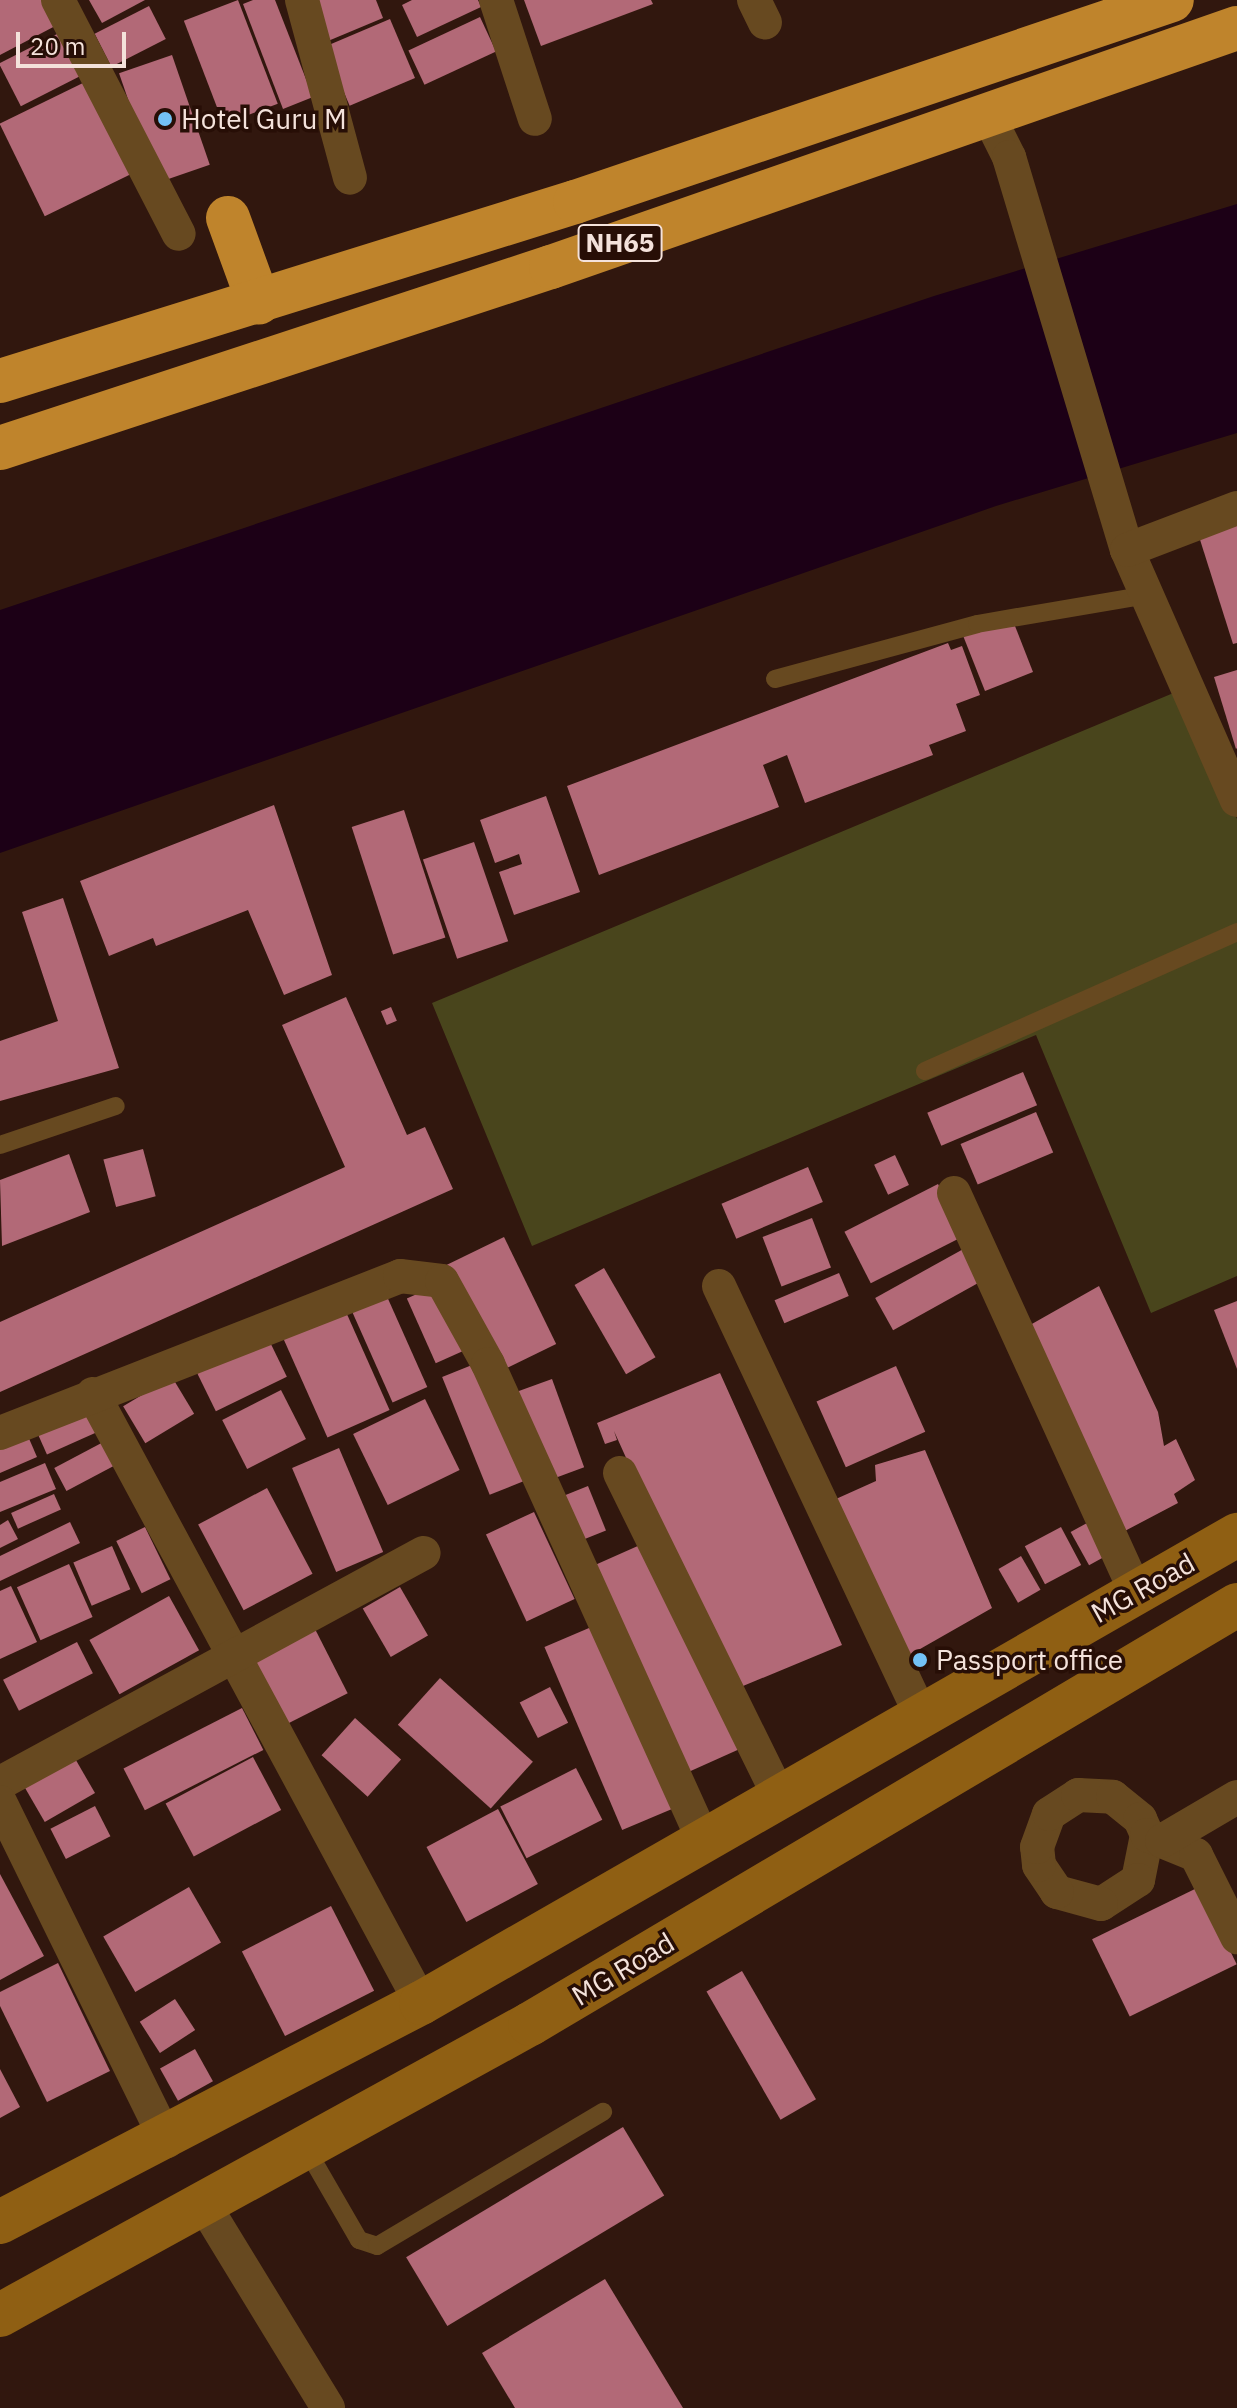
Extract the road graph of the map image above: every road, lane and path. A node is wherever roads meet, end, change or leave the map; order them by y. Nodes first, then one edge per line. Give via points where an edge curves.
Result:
1 (58, 0) edge
2 (302, 0) edge
3 (496, 0) edge
4 (1172, 0) edge
5 (1237, 28) edge
6 (989, 117) junction
7 (535, 119) dead end
8 (350, 178) dead end
9 (228, 218) dead end
10 (179, 234) dead end
11 (259, 303) junction
12 (0, 381) edge
13 (0, 448) edge
14 (1237, 508) edge
15 (1124, 538) junction
16 (1147, 595) junction
17 (775, 679) dead end
18 (1237, 800) edge
19 (1237, 932) edge
20 (925, 1071) dead end
21 (116, 1106) dead end
22 (0, 1145) edge
23 (954, 1193) dead end
24 (719, 1286) dead end
25 (93, 1394) junction
26 (0, 1433) edge
27 (620, 1473) dead end
28 (1237, 1535) edge
29 (424, 1553) dead end
30 (1136, 1592) junction
31 (1237, 1605) edge
32 (233, 1662) junction
33 (920, 1714) junction
34 (0, 1783) edge
35 (778, 1794) junction
36 (1237, 1797) edge
37 (0, 1802) edge
38 (703, 1839) junction
39 (1237, 1937) edge
40 (421, 2003) junction
41 (603, 2112) dead end
42 (167, 2141) junction
43 (307, 2150) junction
44 (203, 2203) junction
45 (0, 2222) edge
46 (0, 2315) edge
47 (328, 2408) edge

1 - 10 street
2 - 8 street
3 - 7 street
4 - 11 highway, NH65
5 - 6 highway, NH65
6 - 13 highway, NH65
6 - 15 street via 1009,157
9 - 11 highway
11 - 12 highway, NH65
14 - 15 street
15 - 16 street
16 - 17 lane via 977,624
16 - 18 street
19 - 20 lane
21 - 22 lane
23 - 30 street
24 - 33 street
25 - 26 street
25 - 32 street
25 - 38 street via 400,1276 442,1281 488,1364
27 - 35 street
28 - 30 main road, MG Road
29 - 32 street
30 - 33 main road, MG Road
31 - 43 main road, MG Road via 870,1827
32 - 34 street
32 - 40 street
33 - 35 main road, MG Road
35 - 38 main road, MG Road
36 - 39 street via 1154,1838 1196,1855
37 - 42 street
38 - 40 main road, MG Road
40 - 42 main road, MG Road
41 - 43 lane via 377,2246 359,2240
42 - 45 main road, MG Road
43 - 44 main road, MG Road
44 - 46 main road, MG Road
44 - 47 street

